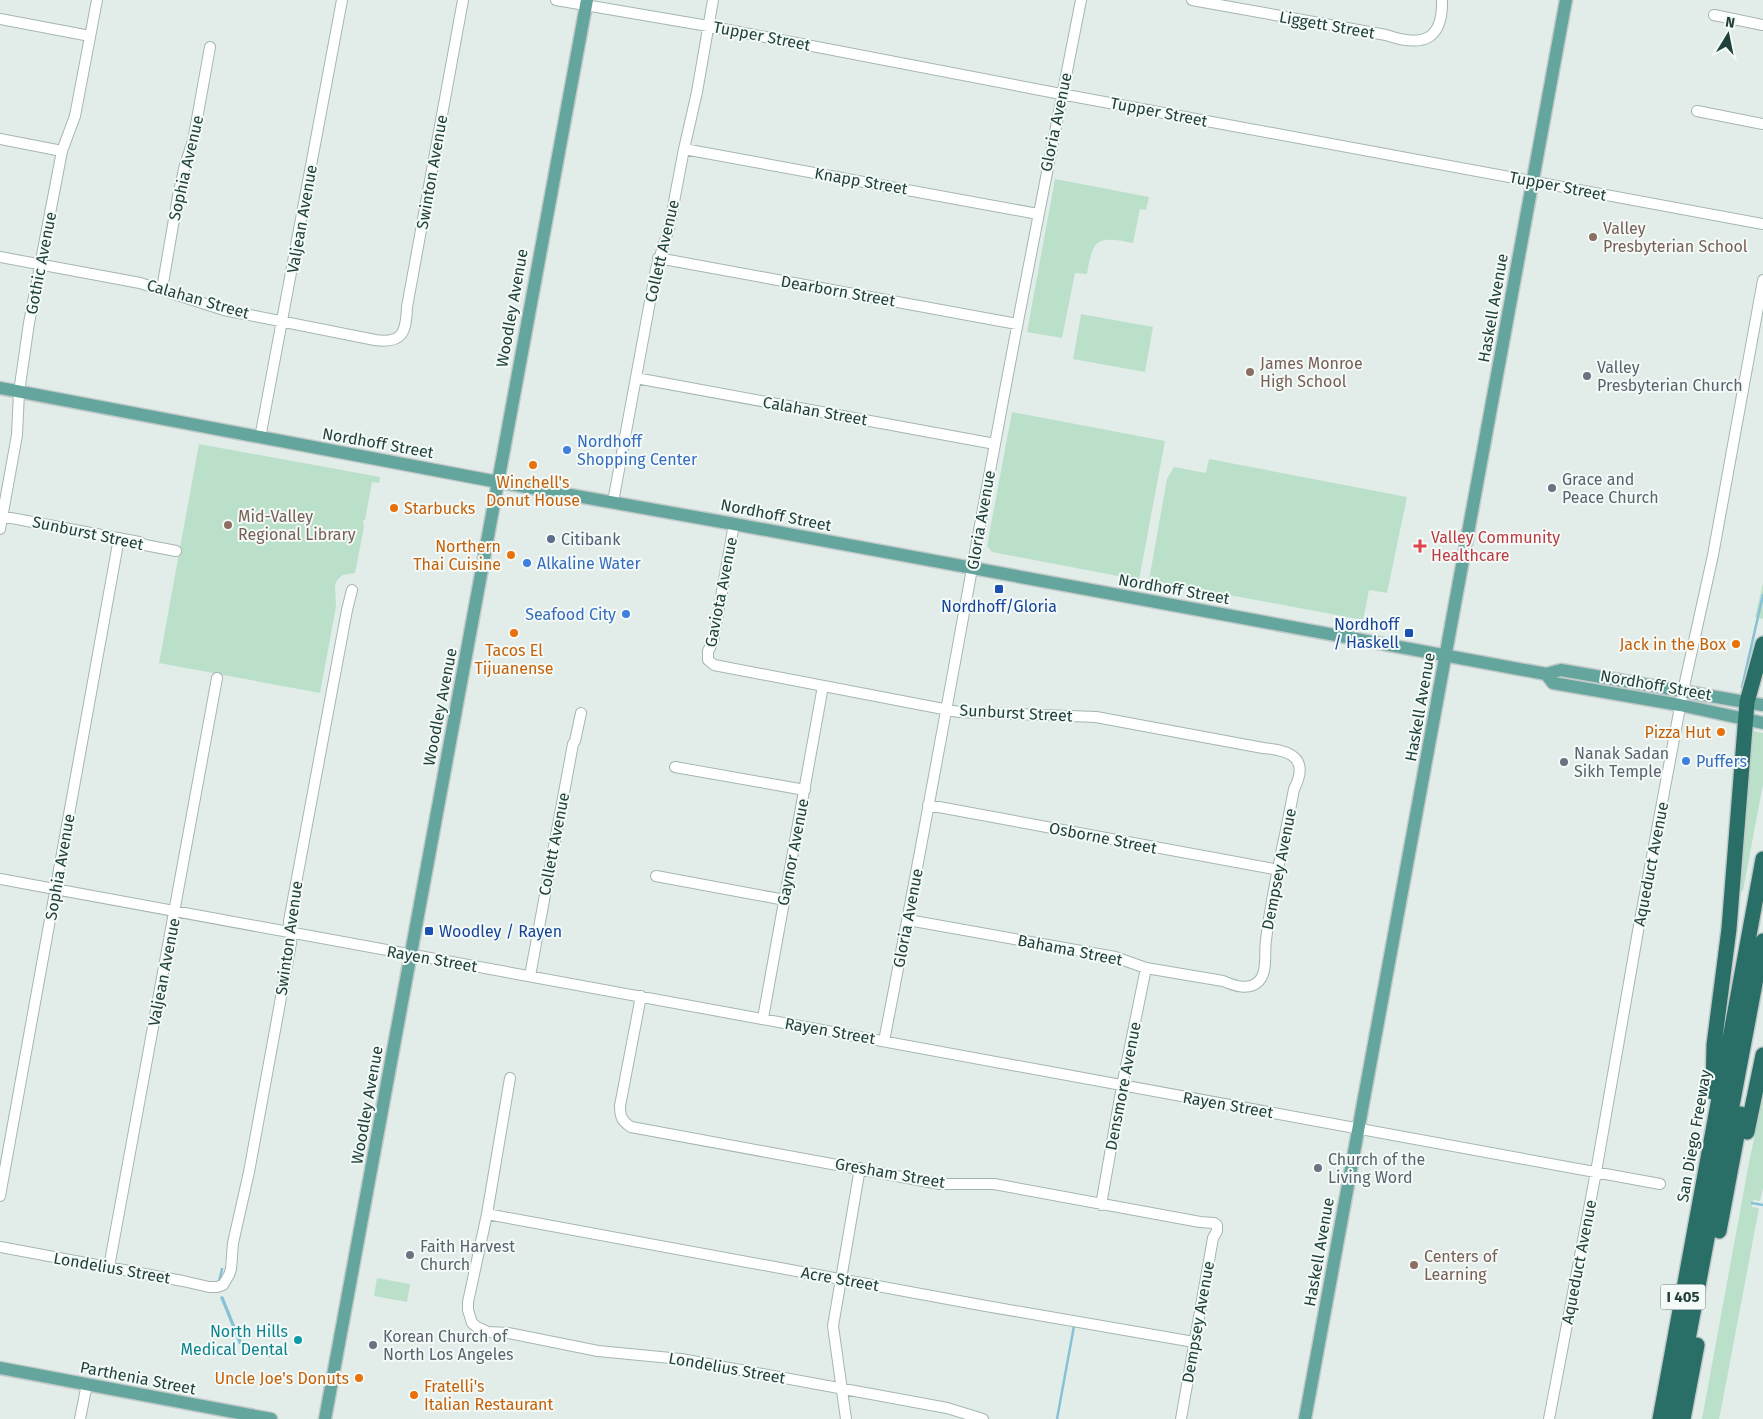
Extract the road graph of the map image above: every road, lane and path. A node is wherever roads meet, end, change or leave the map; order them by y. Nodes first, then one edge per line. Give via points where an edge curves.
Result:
1 (97, 0) edge
2 (342, 0) edge
3 (464, 0) edge
4 (556, 0) edge
5 (713, 0) edge
6 (1081, 0) edge
7 (1192, 0) edge
8 (1442, 0) edge
9 (1566, 0) edge
10 (586, 2) edge
11 (1714, 15) dead end
12 (0, 20) edge
13 (1763, 25) edge
14 (708, 26) junction
15 (90, 36) junction
16 (210, 47) dead end
17 (1061, 94) junction
18 (1697, 111) dead end
19 (1763, 124) edge
20 (0, 140) edge
21 (684, 149) junction
22 (62, 151) junction
23 (1533, 181) junction
24 (1038, 214) junction
25 (1763, 224) edge
26 (0, 258) edge
27 (658, 258) junction
28 (41, 264) junction
29 (1763, 280) edge
30 (162, 289) junction
31 (283, 321) junction
32 (1017, 324) junction
33 (395, 340) joint
34 (636, 378) junction
35 (0, 388) edge
36 (19, 392) junction
37 (260, 438) junction
38 (995, 444) junction
39 (498, 482) junction
40 (613, 502) junction
41 (1, 516) edge
42 (734, 524) junction
43 (0, 529) edge
44 (119, 538) junction
45 (176, 551) dead end
46 (972, 569) junction
47 (352, 590) dead end
48 (1763, 644) edge
49 (1446, 656) junction
50 (708, 660) joint
51 (1546, 674) junction
52 (217, 678) dead end
53 (823, 686) junction
54 (1683, 691) junction
55 (1747, 702) junction
56 (1680, 705) junction
57 (1763, 705) edge
58 (946, 708) junction
59 (581, 713) dead end
60 (1746, 720) junction
61 (1763, 723) edge
62 (1296, 757) joint
63 (675, 767) dead end
64 (805, 790) junction
65 (928, 805) junction
66 (1763, 859) edge
67 (1279, 870) junction
68 (656, 876) dead end
69 (0, 879) edge
70 (56, 889) junction
71 (785, 900) junction
72 (175, 911) junction
73 (908, 920) junction
74 (1750, 931) junction
75 (290, 933) junction
76 (1763, 941) edge
77 (411, 954) junction
78 (1146, 968) junction
79 (530, 976) junction
80 (1259, 981) joint
81 (1763, 989) edge
82 (641, 996) junction
83 (762, 1018) junction
84 (884, 1041) junction
85 (1763, 1055) edge
86 (510, 1078) dead end
87 (1122, 1086) junction
88 (1714, 1124) junction
89 (1359, 1128) junction
90 (860, 1168) junction
91 (1596, 1172) junction
92 (1660, 1184) dead end
93 (0, 1196) edge
94 (1726, 1198) junction
95 (1100, 1204) junction
96 (487, 1214) junction
97 (1217, 1225) joint
98 (0, 1247) edge
99 (108, 1267) junction
100 (840, 1279) junction
101 (223, 1285) joint
102 (1194, 1342) junction
103 (0, 1368) edge
104 (87, 1384) junction
105 (840, 1388) junction
106 (80, 1419) edge
107 (271, 1419) edge
108 (325, 1419) edge
109 (846, 1419) edge
110 (983, 1419) edge
111 (1181, 1419) edge
112 (1305, 1419) edge
113 (1549, 1419) edge
114 (1660, 1419) edge
115 (1669, 1419) edge
116 (1673, 1419) edge
117 (1684, 1419) edge

1 - 15 street, Gothic Avenue
2 - 31 street, Valjean Avenue
3 - 33 street, Swinton Avenue via 407,320 404,331
4 - 10 street, Tupper Street
5 - 14 street, Collett Avenue
6 - 17 street, Gloria Avenue
7 - 8 street, Liggett Street via 1412,42 1435,32
9 - 23 main road, Haskell Avenue
10 - 14 street, Tupper Street
10 - 39 main road, Woodley Avenue
11 - 13 street
12 - 15 street
14 - 17 street, Tupper Street
14 - 21 street, Collett Avenue
15 - 22 street, Gothic Avenue via 75,116
16 - 30 street, Sophia Avenue
17 - 23 street, Tupper Street
17 - 24 street, Gloria Avenue
18 - 19 street
20 - 22 street
21 - 24 street, Knapp Street
21 - 27 street, Collett Avenue via 669,228
22 - 28 street, Gothic Avenue
23 - 25 street, Tupper Street
23 - 49 main road, Haskell Avenue
24 - 32 street, Gloria Avenue
26 - 28 street, Calahan Street
27 - 32 street, Dearborn Street
27 - 34 street, Collett Avenue
28 - 30 street, Calahan Street
28 - 36 street, Gothic Avenue
29 - 54 street, Aqueduct Avenue via 1713,555
30 - 31 street, Calahan Street via 216,308
31 - 33 street, Calahan Street via 375,340
31 - 37 street, Valjean Avenue
32 - 38 street, Gloria Avenue
34 - 38 street, Calahan Street
34 - 40 street, Collett Avenue
35 - 36 main road, Nordhoff Street
36 - 37 main road, Nordhoff Street
36 - 41 street, Gothic Avenue via 17,435
37 - 39 main road, Nordhoff Street
38 - 46 street, Gloria Avenue
39 - 40 main road, Nordhoff Street
39 - 77 main road, Woodley Avenue
40 - 42 main road, Nordhoff Street
41 - 43 street, Gothic Avenue
41 - 44 street, Sunburst Street
42 - 46 main road, Nordhoff Street
42 - 50 street, Gaviota Avenue
44 - 45 street, Sunburst Street
44 - 70 street, Sophia Avenue
46 - 49 main road, Nordhoff Street
46 - 58 street, Gloria Avenue
47 - 75 street, Swinton Avenue via 289,921
48 - 55 highway
49 - 51 main road, Nordhoff Street
49 - 89 main road, Haskell Avenue
50 - 53 street, Sunburst Street via 718,666
51 - 54 main road, Nordhoff Street via 1561,670
51 - 56 main road, Nordhoff Street via 1553,683
52 - 72 street, Valjean Avenue
53 - 58 street, Sunburst Street
53 - 64 street, Gaynor Avenue
54 - 55 main road, Nordhoff Street
54 - 56 street, Aqueduct Avenue
55 - 57 main road, Nordhoff Street
55 - 60 highway
56 - 60 main road, Nordhoff Street
56 - 91 street, Aqueduct Avenue
58 - 62 street, Sunburst Street via 959,712 1096,717 1281,750
58 - 65 street, Gloria Avenue
59 - 79 street, Collett Avenue
60 - 61 main road, Nordhoff Street
60 - 88 highway via 1729,929 1714,1045
62 - 67 street, Dempsey Avenue via 1300,772
63 - 64 street
64 - 71 street, Gaynor Avenue
65 - 67 street, Osborne Street
65 - 73 street, Gloria Avenue
66 - 74 highway, San Diego Freeway / I 405
67 - 80 street, Dempsey Avenue
68 - 71 street
69 - 70 street, Rayen Street
70 - 72 street, Rayen Street
70 - 93 street, Sophia Avenue
71 - 83 street, Gaynor Avenue
72 - 75 street, Rayen Street
72 - 99 street, Valjean Avenue
73 - 78 street, Bahama Street via 1115,957
73 - 84 street, Gloria Avenue
74 - 88 highway, San Diego Freeway / I 405
74 - 115 highway via 1757,941 1756,949
75 - 77 street, Rayen Street
75 - 101 street, Swinton Avenue via 291,943 233,1243 231,1269
76 - 116 highway
77 - 79 street, Rayen Street
77 - 108 main road, Woodley Avenue
78 - 80 street, Bahama Street via 1241,987
78 - 87 street, Densmore Avenue
79 - 82 street, Rayen Street
81 - 94 highway, I 405
82 - 83 street, Rayen Street
82 - 90 street, Gresham Street via 620,1106 624,1122 640,1129
83 - 84 street, Rayen Street
84 - 87 street, Rayen Street
85 - 94 highway via 1746,1141
86 - 96 street
87 - 89 street, Rayen Street
87 - 95 street, Densmore Avenue
88 - 114 highway, San Diego Freeway / I 405
89 - 91 street, Rayen Street
89 - 112 main road, Haskell Avenue
90 - 95 street, Gresham Street via 940,1184 994,1184
90 - 100 street
91 - 92 street, Rayen Street
91 - 113 street, Aqueduct Avenue
94 - 117 highway, I 405
95 - 97 street, Gresham Street
96 - 100 street, Acre Street
96 - 105 street, Londelius Street via 468,1302 469,1316 477,1328 598,1351 681,1359
97 - 102 street, Dempsey Avenue
98 - 99 street, Londelius Street
99 - 101 street, Londelius Street via 209,1287
100 - 102 street, Acre Street
100 - 105 street via 833,1326
102 - 111 street, Dempsey Avenue
103 - 104 main road, Parthenia Street
104 - 106 street
104 - 107 main road, Parthenia Street
105 - 109 street
105 - 110 street, Londelius Street via 947,1408

